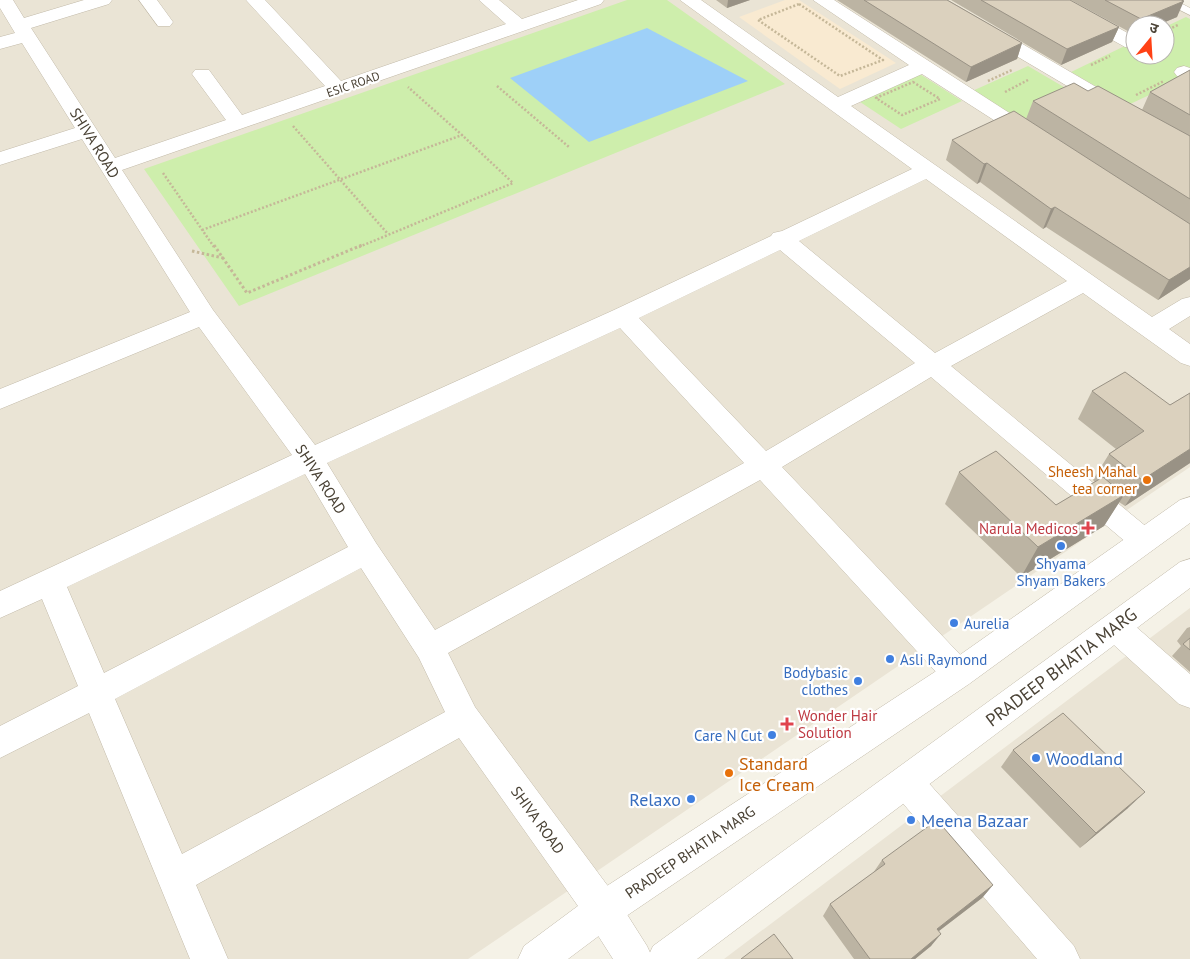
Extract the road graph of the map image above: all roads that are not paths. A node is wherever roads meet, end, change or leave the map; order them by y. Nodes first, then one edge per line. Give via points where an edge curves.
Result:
1 (4, 0) edge
2 (104, 0) edge
3 (148, 0) edge
4 (255, 0) edge
5 (488, 0) edge
6 (595, 0) edge
7 (689, 0) edge
8 (822, 0) edge
9 (934, 0) edge
10 (1054, 0) edge
11 (1166, 0) edge
12 (1190, 12) edge
13 (164, 22) dead end
14 (519, 26) junction
15 (24, 30) junction
16 (1125, 39) edge
17 (0, 43) edge
18 (923, 66) junction
19 (202, 74) dead end
20 (338, 89) junction
21 (837, 106) junction
22 (1140, 121) edge
23 (238, 123) junction
24 (87, 131) junction
25 (1048, 146) edge
26 (0, 160) edge
27 (110, 167) junction
28 (927, 170) junction
29 (781, 238) junction
30 (1084, 282) junction
31 (1190, 305) edge
32 (204, 316) junction
33 (623, 316) junction
34 (1151, 329) junction
35 (1190, 357) edge
36 (934, 366) junction
37 (0, 400) edge
38 (310, 459) junction
39 (762, 466) junction
40 (1190, 508) edge
41 (1144, 541) junction
42 (366, 551) junction
43 (1190, 571) edge
44 (50, 582) junction
45 (0, 605) edge
46 (1115, 627) junction
47 (430, 648) junction
48 (958, 674) junction
49 (98, 693) junction
50 (1190, 694) edge
51 (464, 718) junction
52 (0, 742) edge
53 (906, 782) junction
54 (174, 878) junction
55 (604, 910) junction
56 (209, 959) edge
57 (537, 959) edge
58 (634, 959) edge
59 (666, 959) edge
60 (1061, 959) edge

1 - 15 street, SHIVA ROAD
2 - 15 street
3 - 13 street
4 - 20 street
5 - 14 street
6 - 14 street, ESIC ROAD
7 - 21 street
8 - 18 street
9 - 22 street
10 - 16 street
11 - 12 lane
14 - 20 street, ESIC ROAD
15 - 17 street
15 - 24 street, SHIVA ROAD
18 - 21 street
18 - 25 street
19 - 23 street
20 - 23 street, ESIC ROAD
21 - 28 street
23 - 27 street, ESIC ROAD
24 - 26 street
24 - 27 street, SHIVA ROAD
27 - 32 street, SHIVA ROAD
28 - 29 street
28 - 30 street
29 - 33 street
29 - 36 street
30 - 34 street
30 - 36 street
31 - 34 street
32 - 37 street
32 - 38 street, SHIVA ROAD
33 - 38 street
33 - 39 street
34 - 35 street
36 - 39 street
36 - 41 street
38 - 42 street, SHIVA ROAD
38 - 44 street
39 - 47 street
39 - 48 street
40 - 41 street, PRADEEP BHATIA MARG
41 - 48 street, PRADEEP BHATIA MARG
42 - 47 street, SHIVA ROAD
42 - 49 street
43 - 46 street, PRADEEP BHATIA MARG
44 - 45 street
44 - 49 street
46 - 50 street
46 - 53 street, PRADEEP BHATIA MARG
47 - 51 street, SHIVA ROAD
48 - 55 street, PRADEEP BHATIA MARG
49 - 52 street
49 - 54 street
51 - 54 street
51 - 55 street, SHIVA ROAD
53 - 59 street, PRADEEP BHATIA MARG
53 - 60 street
54 - 56 street
55 - 57 street, PRADEEP BHATIA MARG
55 - 58 street, SHIVA ROAD

